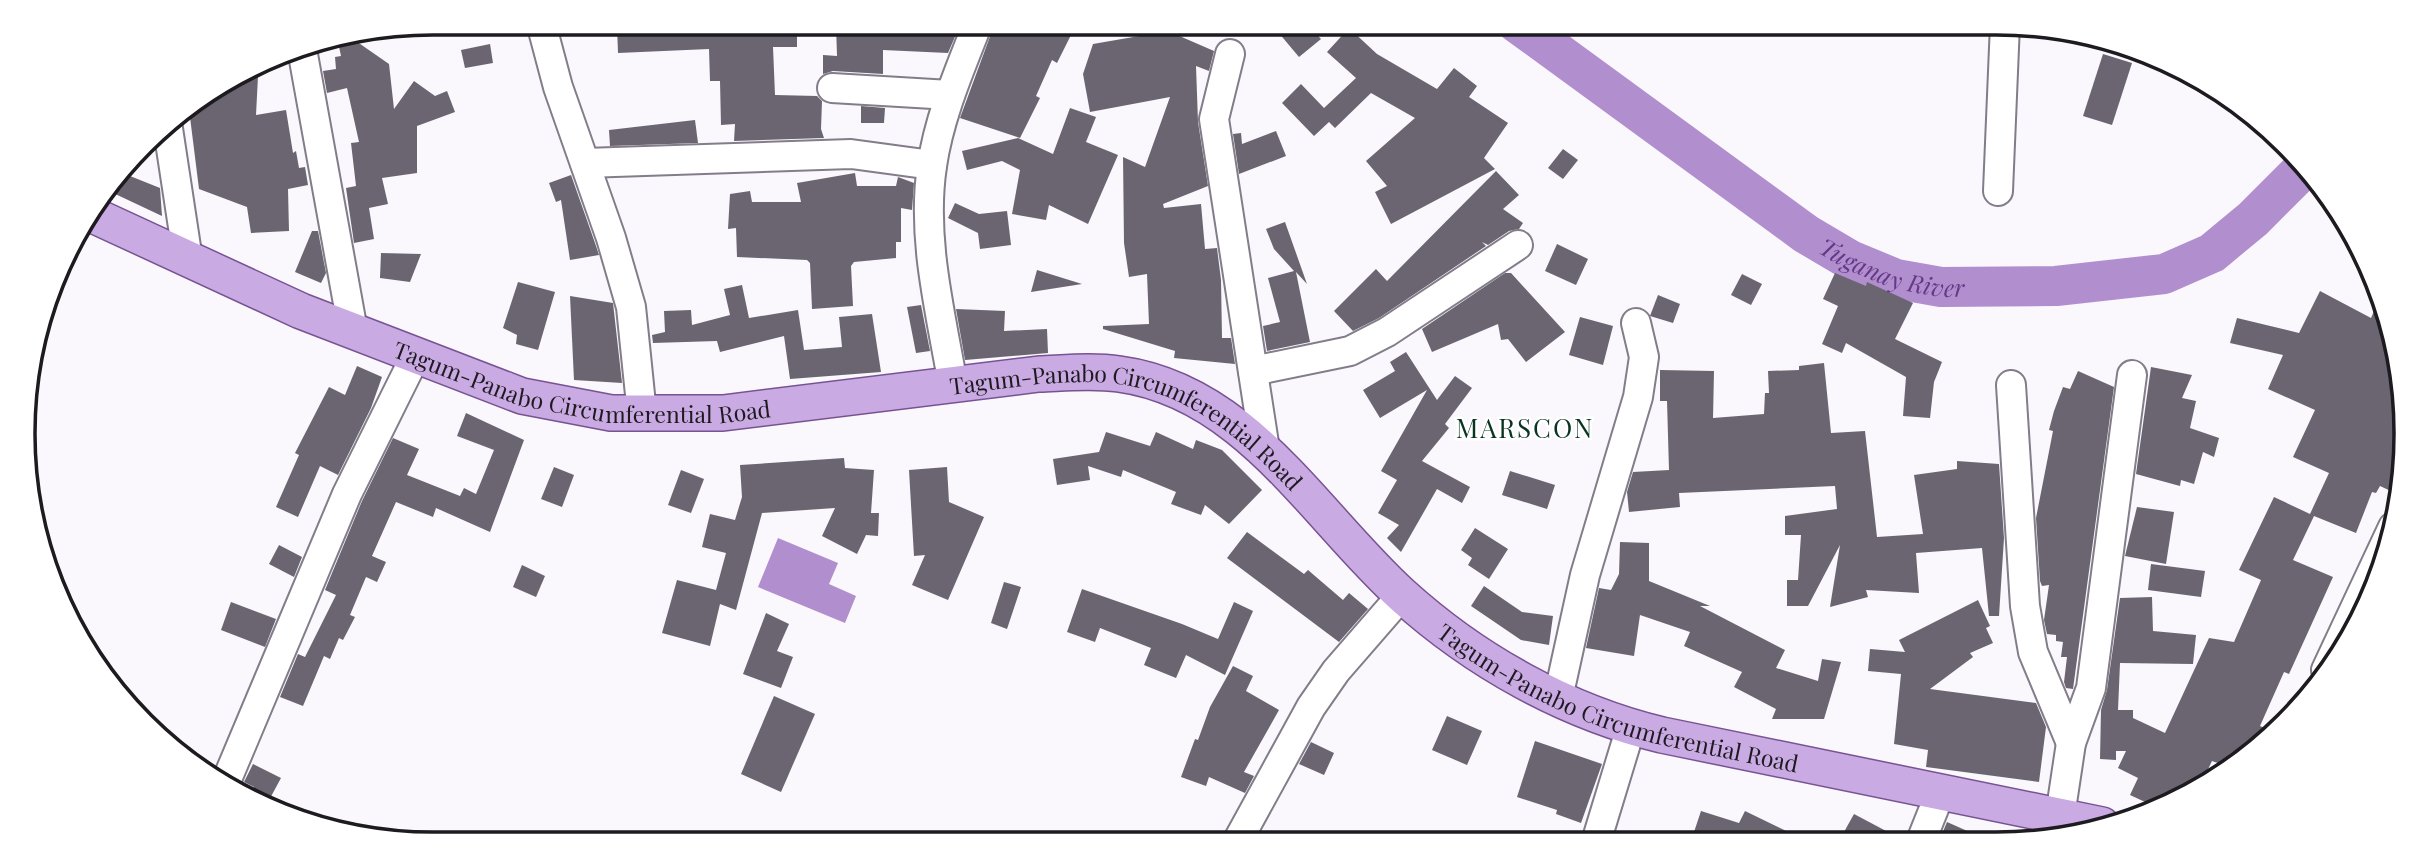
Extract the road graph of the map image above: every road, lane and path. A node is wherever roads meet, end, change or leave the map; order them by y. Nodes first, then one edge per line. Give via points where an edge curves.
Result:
1 (544, 35) edge
2 (973, 35) edge
3 (2005, 35) edge
4 (1230, 54) dead end
5 (303, 57) edge
6 (832, 88) dead end
7 (950, 95) junction
8 (169, 136) edge
9 (585, 163) junction
10 (932, 165) junction
11 (1998, 191) dead end
12 (98, 218) edge
13 (1518, 245) dead end
14 (188, 260) junction
15 (1636, 323) dead end
16 (353, 331) junction
17 (416, 355) junction
18 (1253, 371) junction
19 (2133, 375) dead end
20 (953, 385) junction
21 (2011, 385) dead end
22 (642, 415) junction
23 (1265, 450) junction
24 (1402, 595) junction
25 (1558, 698) junction
26 (1631, 727) junction
27 (2071, 743) junction
28 (229, 776) edge
29 (1941, 792) junction
30 (2060, 816) junction
31 (2085, 821) edge
32 (1242, 832) edge
33 (1599, 832) edge
34 (1925, 832) edge

1 - 9 street
2 - 7 street
3 - 11 street
4 - 18 street via 1214,119
5 - 16 street
6 - 7 street
7 - 10 street
8 - 14 street
9 - 10 street via 851,154
9 - 22 street via 631,307
10 - 20 street via 929,235
12 - 14 main road, Tagum-Panabo Circumferential Road
13 - 18 street via 1387,332 1350,351
14 - 16 main road, Tagum-Panabo Circumferential Road
15 - 25 street via 1644,357 1638,397 1585,575
16 - 17 main road, Tagum-Panabo Circumferential Road
17 - 22 main road, Tagum-Panabo Circumferential Road via 522,396 577,409
17 - 28 street via 347,494
18 - 23 street
19 - 27 street via 2091,688
20 - 22 main road, Tagum-Panabo Circumferential Road via 723,413
20 - 23 main road, Tagum-Panabo Circumferential Road via 1039,374 1119,374 1191,398
21 - 27 street via 2025,606 2033,652
23 - 24 main road, Tagum-Panabo Circumferential Road
24 - 25 main road, Tagum-Panabo Circumferential Road via 1485,658
24 - 32 street via 1311,707
25 - 26 main road, Tagum-Panabo Circumferential Road
26 - 29 main road, Tagum-Panabo Circumferential Road
26 - 33 street
27 - 30 street
29 - 30 main road, Tagum-Panabo Circumferential Road
29 - 34 street
30 - 31 main road, Tagum-Panabo Circumferential Road

